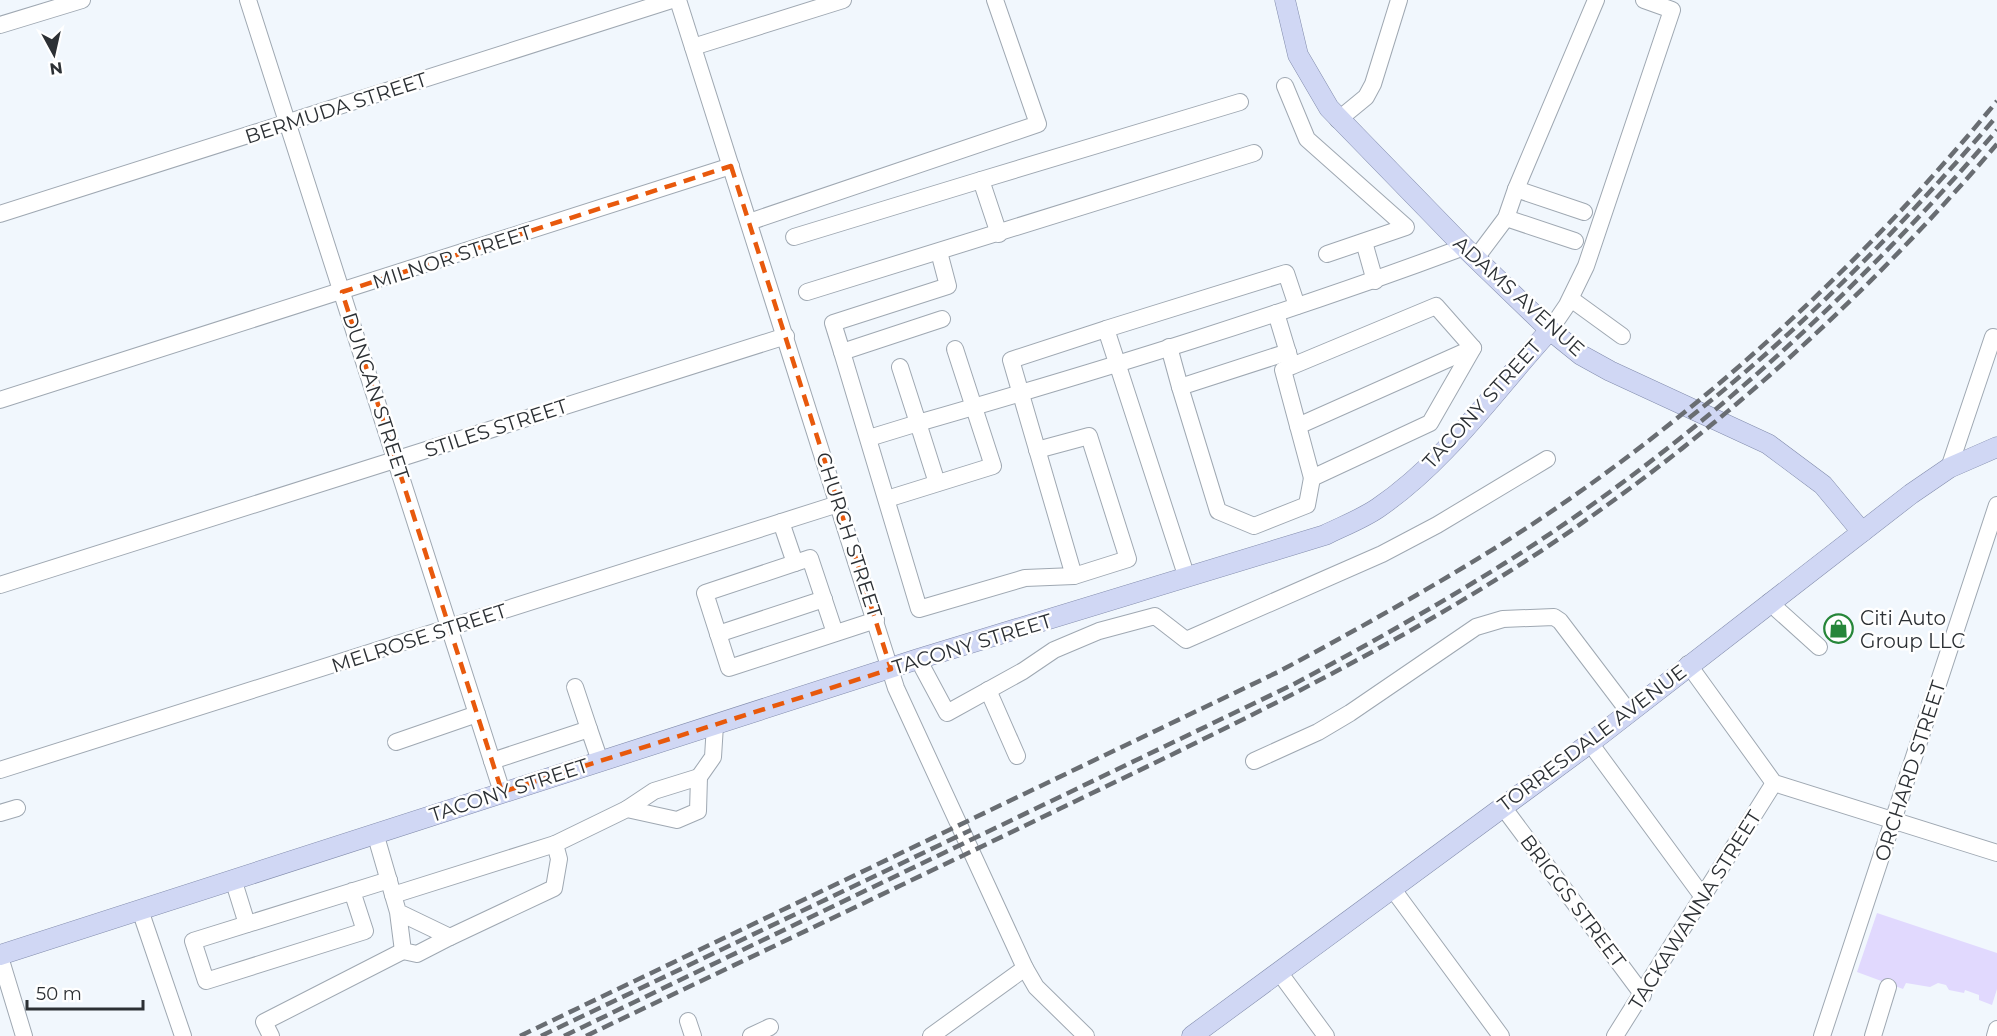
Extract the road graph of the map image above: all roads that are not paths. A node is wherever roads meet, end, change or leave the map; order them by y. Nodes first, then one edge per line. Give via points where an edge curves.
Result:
1 (82, 0) edge
2 (248, 0) edge
3 (672, 0) edge
4 (678, 0) edge
5 (843, 0) edge
6 (995, 0) edge
7 (1285, 0) edge
8 (1399, 0) edge
9 (1596, 0) edge
10 (1644, 0) edge
11 (0, 25) edge
12 (693, 47) junction
13 (1285, 86) dead end
14 (1240, 102) dead end
15 (1338, 120) junction
16 (288, 124) junction
17 (1254, 153) dead end
18 (731, 166) junction
19 (981, 180) junction
20 (1516, 189) junction
21 (1584, 212) dead end
22 (0, 214) edge
23 (1506, 218) junction
24 (749, 222) junction
25 (999, 234) junction
26 (794, 237) dead end
27 (1575, 241) dead end
28 (1364, 242) junction
29 (939, 252) junction
30 (1470, 253) junction
31 (1327, 254) dead end
32 (1374, 281) junction
33 (342, 292) junction
34 (807, 292) dead end
35 (1571, 298) junction
36 (1297, 306) junction
37 (1276, 313) junction
38 (942, 319) dead end
39 (1106, 329) junction
40 (1550, 330) junction
41 (786, 336) junction
42 (1622, 336) dead end
43 (1997, 338) edge
44 (1169, 347) junction
45 (1473, 348) junction
46 (955, 350) dead end
47 (842, 352) junction
48 (1290, 359) junction
49 (1117, 364) junction
50 (900, 367) dead end
51 (1180, 387) junction
52 (1022, 394) junction
53 (0, 400) edge
54 (974, 407) junction
55 (918, 423) junction
56 (1298, 426) junction
57 (869, 438) junction
58 (1997, 447) edge
59 (1037, 450) junction
60 (396, 459) junction
61 (1547, 459) dead end
62 (1949, 468) junction
63 (1312, 478) junction
64 (937, 483) junction
65 (887, 499) junction
66 (838, 504) junction
67 (1997, 506) edge
68 (781, 522) junction
69 (1862, 532) junction
70 (795, 563) junction
71 (1074, 576) junction
72 (1187, 578) junction
73 (0, 585) edge
74 (824, 599) junction
75 (1769, 602) junction
76 (876, 620) junction
77 (451, 628) junction
78 (835, 633) junction
79 (718, 634) junction
80 (1819, 647) dead end
81 (918, 659) junction
82 (1688, 664) junction
83 (891, 669) junction
84 (575, 687) dead end
85 (988, 690) junction
86 (1629, 712) junction
87 (477, 714) junction
88 (715, 725) junction
89 (589, 729) junction
90 (396, 742) dead end
91 (1590, 743) junction
92 (1017, 756) dead end
93 (492, 761) junction
94 (600, 761) junction
95 (1254, 761) dead end
96 (0, 770) edge
97 (699, 777) junction
98 (1774, 783) junction
99 (502, 792) junction
100 (1503, 807) junction
101 (17, 808) dead end
102 (627, 809) junction
103 (0, 813) edge
104 (1894, 821) junction
105 (375, 833) junction
106 (555, 844) junction
107 (1997, 853) edge
108 (233, 879) junction
109 (391, 888) junction
110 (1392, 888) junction
111 (352, 891) junction
112 (1703, 897) junction
113 (140, 909) junction
114 (398, 912) junction
115 (247, 924) junction
116 (450, 937) junction
117 (403, 951) junction
118 (0, 956) edge
119 (1025, 968) junction
120 (1279, 972) junction
121 (1888, 987) dead end
122 (1643, 995) junction
123 (770, 1027) dead end
124 (1997, 1029) edge
125 (24, 1036) edge
126 (183, 1036) edge
127 (271, 1036) edge
128 (751, 1036) edge
129 (931, 1036) edge
130 (1086, 1036) edge
131 (1192, 1036) edge
132 (1326, 1036) edge
133 (1501, 1036) edge
134 (1615, 1036) edge
135 (1823, 1036) edge
136 (1873, 1036) edge
137 (1995, 1036) edge

1 - 11 street
2 - 16 street, DUNCAN STREET
3 - 16 street, BERMUDA STREET
4 - 12 street, CHURCH STREET
5 - 12 street
6 - 24 street via 1038,124
7 - 15 main road, ADAMS AVENUE via 1298,55 1318,94
8 - 15 street via 1366,97
9 - 20 street
10 - 35 street, TACONY STREET via 1672,10 1586,266
12 - 18 street, CHURCH STREET
13 - 28 street via 1306,140 1406,227
14 - 19 street
15 - 30 main road, ADAMS AVENUE
16 - 22 street, BERMUDA STREET
16 - 33 street, DUNCAN STREET
17 - 25 street
18 - 24 street, CHURCH STREET
18 - 33 street, MILNOR STREET
19 - 25 street
19 - 26 street
20 - 21 street
20 - 23 street
23 - 27 street
23 - 30 street
24 - 41 street, CHURCH STREET
25 - 29 street
28 - 31 street
28 - 32 street
29 - 34 street
29 - 47 street via 948,286 833,323
30 - 32 street
30 - 40 main road, ADAMS AVENUE
32 - 36 street
33 - 53 street, MILNOR STREET
33 - 60 street, DUNCAN STREET
35 - 40 street, TACONY STREET
35 - 42 street
36 - 37 street
36 - 39 street via 1286,273
37 - 44 street
37 - 48 street
38 - 47 street
39 - 49 street
39 - 52 street via 1011,360
40 - 69 main road, ADAMS AVENUE via 1610,371 1767,444 1823,485
40 - 72 main road, TACONY STREET via 1467,427 1402,490 1376,509 1299,544
41 - 60 street, STILES STREET
41 - 66 street, CHURCH STREET
43 - 62 street via 1993,337
44 - 49 street
44 - 51 street
45 - 48 street via 1436,306
45 - 56 street
45 - 63 street via 1430,423
46 - 54 street
47 - 57 street
48 - 51 street
48 - 56 street via 1282,370
49 - 52 street
49 - 72 street
50 - 55 street
51 - 63 street via 1218,511 1254,526 1307,505
52 - 54 street
52 - 59 street
54 - 55 street
54 - 64 street via 993,466
55 - 57 street
55 - 64 street
56 - 63 street
57 - 65 street
58 - 62 main road, TORRESDALE AVENUE
59 - 71 street
59 - 71 street via 1089,436 1128,559
60 - 73 street, STILES STREET
60 - 77 street, DUNCAN STREET
61 - 85 street via 1382,554 1186,640 1155,616 1099,631 1054,650
62 - 69 main road, TORRESDALE AVENUE
64 - 65 street
65 - 71 street via 919,609 1025,578
66 - 68 street, MELROSE STREET
66 - 76 street, CHURCH STREET
67 - 104 street, ORCHARD STREET
68 - 70 street
68 - 77 street, MELROSE STREET
69 - 75 main road, TORRESDALE AVENUE
70 - 74 street via 810,558
70 - 79 street via 705,593
72 - 81 main road, TACONY STREET
74 - 78 street
74 - 79 street
75 - 80 street
75 - 82 main road, TORRESDALE AVENUE
76 - 78 street
76 - 83 street, CHURCH STREET
77 - 87 street, DUNCAN STREET
77 - 96 street, MELROSE STREET
78 - 79 street via 729,668
81 - 83 main road, TACONY STREET
81 - 85 street via 947,713
82 - 86 main road, TORRESDALE AVENUE
82 - 98 street
83 - 88 main road, TACONY STREET
83 - 119 street, CHURCH STREET via 958,827
84 - 89 street
85 - 92 street
86 - 91 main road, TORRESDALE AVENUE
86 - 95 street via 1560,621 1554,617 1503,619 1476,627 1318,732
87 - 90 street
87 - 93 street, DUNCAN STREET
88 - 94 main road, TACONY STREET
88 - 97 street via 713,757
89 - 93 street
89 - 94 street
91 - 100 main road, TORRESDALE AVENUE
91 - 112 street
93 - 99 street, DUNCAN STREET
94 - 99 main road, TACONY STREET
97 - 102 street via 654,791
97 - 102 street via 698,811 677,820
98 - 104 street
98 - 112 street, TACKAWANNA STREET
99 - 105 main road, TACONY STREET
100 - 110 main road, TORRESDALE AVENUE
100 - 122 street, BRIGGS STREET
101 - 103 street
102 - 106 street
104 - 107 street
104 - 135 street, ORCHARD STREET
105 - 108 main road, TACONY STREET
105 - 109 street
106 - 109 street
106 - 116 street via 559,859 554,888
108 - 113 main road, TACONY STREET
108 - 115 street
109 - 111 street
109 - 114 street
110 - 120 main road, TORRESDALE AVENUE
110 - 133 street
111 - 115 street
111 - 115 street via 365,931 206,981 193,941
112 - 122 street, TACKAWANNA STREET
113 - 118 main road, TACONY STREET
113 - 126 street
114 - 116 street
114 - 117 street
116 - 117 street via 417,954
117 - 127 street via 264,1022
118 - 125 street
119 - 129 street
119 - 130 street, CHURCH STREET via 1036,987
120 - 131 main road, TORRESDALE AVENUE
120 - 132 street
121 - 136 street
122 - 134 street, TACKAWANNA STREET
123 - 128 street
124 - 137 street

